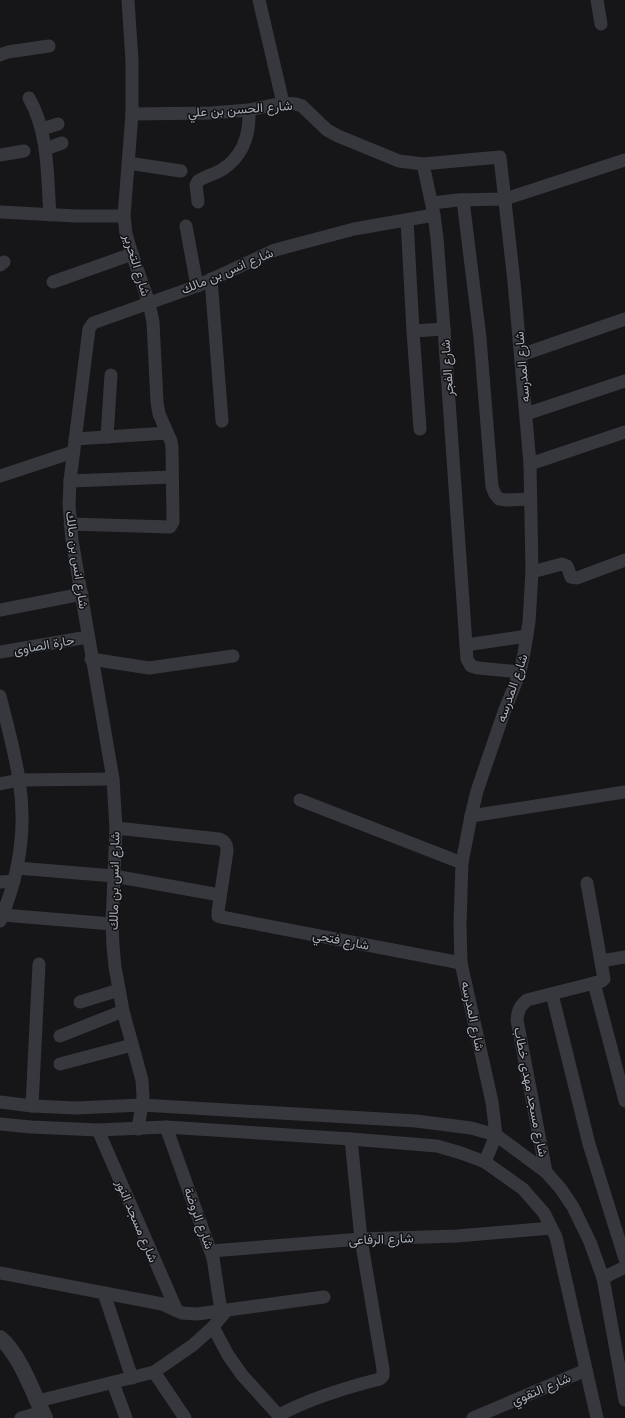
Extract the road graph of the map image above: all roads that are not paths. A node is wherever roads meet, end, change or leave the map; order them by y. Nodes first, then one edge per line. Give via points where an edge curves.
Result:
1 (128, 0) edge
2 (259, 0) edge
3 (597, 0) edge
4 (601, 24) dead end
5 (49, 46) dead end
6 (0, 55) edge
7 (29, 98) dead end
8 (283, 103) junction
9 (249, 110) junction
10 (132, 114) junction
11 (58, 124) dead end
12 (42, 129) junction
13 (62, 143) dead end
14 (45, 149) junction
15 (24, 151) dead end
16 (0, 155) edge
17 (500, 157) joint
18 (625, 160) edge
19 (128, 163) junction
20 (423, 164) junction
21 (181, 171) dead end
22 (505, 199) junction
23 (463, 200) junction
24 (198, 202) dead end
25 (433, 209) junction
26 (0, 212) edge
27 (50, 215) junction
28 (124, 216) junction
29 (407, 220) junction
30 (186, 226) dead end
31 (132, 254) junction
32 (211, 279) junction
33 (53, 282) dead end
34 (197, 286) junction
35 (149, 303) junction
36 (625, 319) edge
37 (444, 328) junction
38 (413, 331) junction
39 (521, 355) junction
40 (110, 375) dead end
41 (625, 381) edge
42 (526, 414) junction
43 (222, 421) dead end
44 (420, 429) dead end
45 (625, 432) edge
46 (167, 433) junction
47 (107, 437) junction
48 (75, 439) junction
49 (73, 452) junction
50 (530, 464) junction
51 (0, 476) edge
52 (172, 477) junction
53 (70, 481) junction
54 (530, 499) junction
55 (70, 524) junction
56 (625, 560) edge
57 (532, 572) junction
58 (82, 594) junction
59 (0, 610) edge
60 (527, 636) junction
61 (88, 637) junction
62 (466, 645) junction
63 (0, 652) edge
64 (232, 656) dead end
65 (91, 659) junction
66 (520, 672) junction
67 (0, 696) edge
68 (5, 735) edge
69 (113, 778) junction
70 (19, 780) junction
71 (0, 784) edge
72 (625, 792) edge
73 (300, 800) dead end
74 (470, 816) junction
75 (116, 828) junction
76 (462, 863) junction
77 (16, 874) junction
78 (114, 876) junction
79 (0, 882) edge
80 (587, 883) dead end
81 (220, 895) junction
82 (1, 918) edge
83 (112, 924) junction
84 (625, 957) edge
85 (601, 961) junction
86 (461, 963) junction
87 (39, 964) dead end
88 (599, 981) junction
89 (119, 990) junction
90 (552, 994) junction
91 (80, 1002) dead end
92 (123, 1011) junction
93 (60, 1036) dead end
94 (132, 1045) junction
95 (60, 1064) dead end
96 (625, 1101) edge
97 (0, 1102) edge
98 (142, 1105) junction
99 (32, 1106) junction
100 (0, 1124) edge
101 (166, 1127) junction
102 (138, 1128) junction
103 (98, 1130) junction
104 (496, 1135) junction
105 (351, 1138) junction
106 (485, 1162) junction
107 (546, 1172) junction
108 (551, 1228) junction
109 (361, 1239) junction
110 (211, 1251) junction
111 (625, 1259) edge
112 (625, 1267) edge
113 (0, 1274) edge
114 (603, 1278) junction
115 (104, 1293) junction
116 (324, 1297) dead end
117 (176, 1311) junction
118 (224, 1311) junction
119 (213, 1327) junction
120 (0, 1338) edge
121 (586, 1370) junction
122 (154, 1372) junction
123 (132, 1378) junction
124 (113, 1383) junction
125 (625, 1400) edge
126 (42, 1410) edge
127 (280, 1417) edge
128 (21, 1418) edge
129 (126, 1418) edge
130 (185, 1418) edge
131 (473, 1418) edge
132 (597, 1418) edge

1 - 10 street, شارع التحرير
2 - 8 street
3 - 4 street
5 - 6 street
7 - 12 street
8 - 9 street, شارع الحسن بن علي
8 - 20 street, شارع الحسن بن علي via 302,106 327,130 338,136 399,161
9 - 10 street, شارع الحسن بن علي
9 - 24 street via 250,123 242,149 223,169 198,181
10 - 19 street, شارع التحرير
11 - 12 street
12 - 14 street
13 - 14 street
14 - 27 street
15 - 16 street
17 - 20 street, شارع الحسن بن علي
17 - 22 street, شارع المدرسه
18 - 22 street, شارع انس بن مالك
19 - 21 street
19 - 28 street, شارع التحرير
20 - 25 street
22 - 23 street, شارع انس بن مالك
22 - 39 street, شارع المدرسه
23 - 25 street, شارع انس بن مالك
23 - 54 street via 480,338 492,487 499,499
25 - 29 street, شارع انس بن مالك
25 - 37 street
26 - 27 street
27 - 28 street
28 - 31 street, شارع التحرير
29 - 32 street, شارع انس بن مالك via 354,229 275,250
29 - 38 street
30 - 34 street
31 - 33 street
31 - 35 street, شارع التحرير
32 - 34 street, شارع انس بن مالك
32 - 43 street
34 - 35 street, شارع انس بن مالك
35 - 46 street, شارع التحرير via 153,322 157,402
35 - 48 street, شارع انس بن مالك via 91,325
36 - 39 street
37 - 38 street, شارع الفجر
37 - 62 street, شارع الفجر
38 - 44 street
39 - 42 street, شارع المدرسه
40 - 47 street
41 - 42 street
42 - 50 street, شارع المدرسه
45 - 50 street
46 - 47 street
46 - 52 street, شارع التحرير via 172,447
47 - 48 street
48 - 49 street, شارع انس بن مالك
49 - 51 street
49 - 53 street, شارع انس بن مالك
50 - 54 street, شارع المدرسه
52 - 53 street
52 - 55 street, شارع التحرير via 173,525
53 - 55 street, شارع انس بن مالك
54 - 57 street, شارع المدرسه
55 - 58 street, شارع انس بن مالك
56 - 57 street via 577,578 571,577 567,566 562,564
57 - 60 street, شارع المدرسه
58 - 59 street
58 - 61 street, شارع انس بن مالك
60 - 62 street
60 - 66 street, شارع المدرسه
61 - 63 street, حارة الصاوى
61 - 65 street, شارع انس بن مالك
62 - 66 street, شارع الفجر via 467,659 471,666
64 - 65 street via 149,668
65 - 69 street, شارع انس بن مالك
66 - 74 street, شارع المدرسه
67 - 68 street
68 - 70 street
69 - 70 street
69 - 75 street, شارع انس بن مالك
70 - 71 street
70 - 77 street via 22,833
72 - 74 street
73 - 76 street
74 - 76 street, شارع المدرسه
75 - 78 street, شارع انس بن مالك
75 - 81 street via 222,840 226,843 227,851
76 - 86 street, شارع المدرسه
77 - 78 street
77 - 79 street
77 - 82 street
78 - 81 street
78 - 83 street, شارع انس بن مالك
80 - 85 street
81 - 86 street, شارع فتحي via 220,917
82 - 83 street
83 - 89 street, شارع انس بن مالك
84 - 85 street
85 - 88 street
86 - 104 street, شارع المدرسه via 492,1102
87 - 99 street
88 - 90 street, شارع مسجد مهدى خطاب
88 - 96 street
89 - 91 street
89 - 92 street, شارع انس بن مالك
90 - 107 street, شارع مسجد مهدى خطاب via 528,1000 521,1005 518,1012
90 - 111 street via 589,1144
92 - 93 street
92 - 94 street, شارع انس بن مالك
94 - 95 street
94 - 98 street, شارع انس بن مالك via 142,1080
97 - 99 street
98 - 99 street via 76,1108
98 - 102 street, شارع انس بن مالك
98 - 104 street via 416,1121 471,1128
100 - 103 street via 31,1128
101 - 102 street
101 - 105 street
101 - 110 street, شارع الروضة
102 - 103 street
103 - 117 street, شارع مسجد النور
104 - 106 street, شارع المدرسه
104 - 107 street
105 - 106 street via 437,1146
105 - 109 street
106 - 108 street via 523,1189 544,1213
107 - 114 street via 573,1207 590,1242
108 - 109 street, شارع الرفاعى via 457,1236
108 - 121 street via 556,1237
109 - 110 street, شارع الرفاعى
109 - 127 street via 383,1376 315,1398
110 - 118 street, شارع الروضة
112 - 114 street
113 - 115 street
114 - 125 street
115 - 117 street via 162,1304
115 - 123 street
116 - 118 street
117 - 118 street via 189,1314
118 - 119 street
119 - 122 street via 193,1345
119 - 127 street via 242,1375
120 - 126 street via 16,1356
121 - 131 street, شارع التقوي
121 - 132 street
122 - 123 street
122 - 130 street
123 - 124 street
124 - 126 street
124 - 129 street
126 - 128 street

